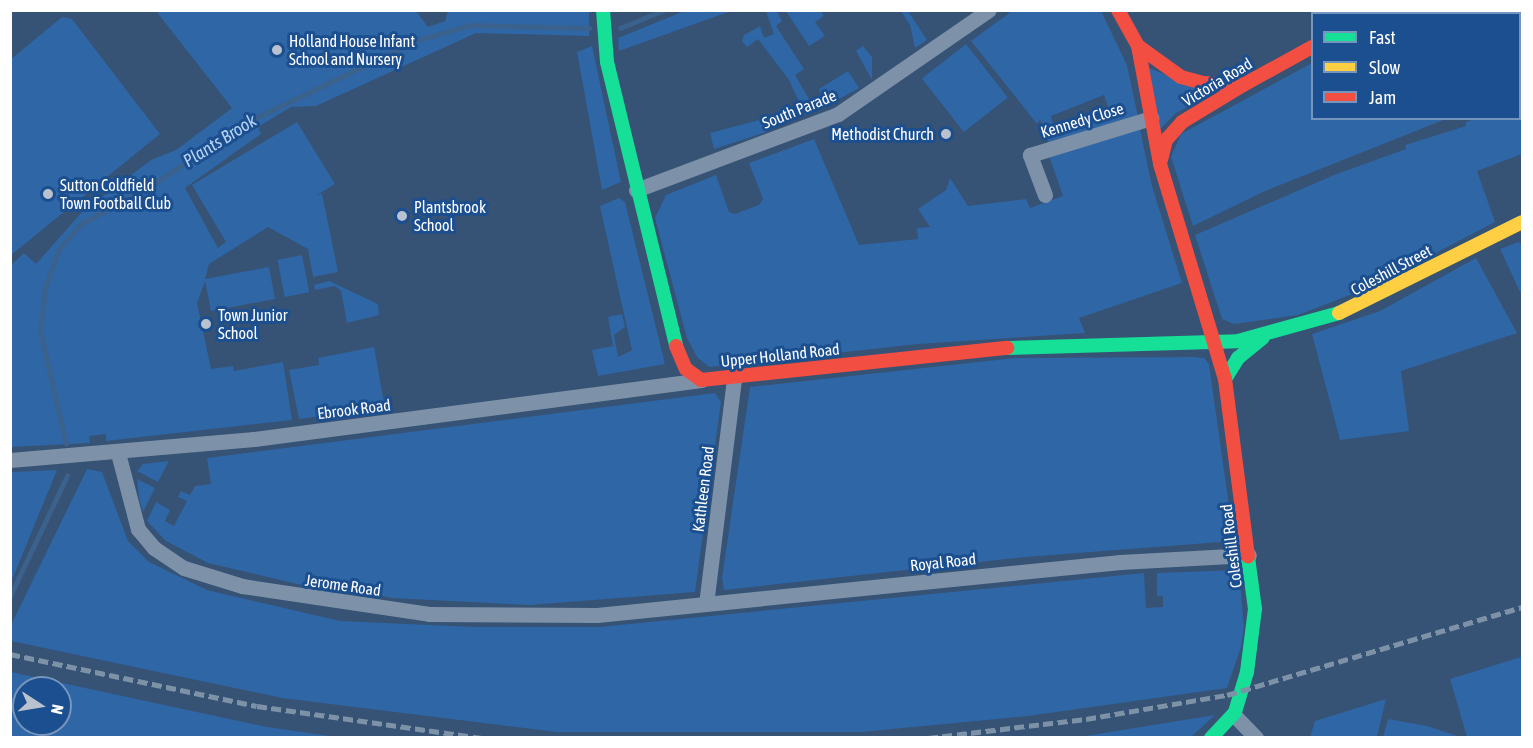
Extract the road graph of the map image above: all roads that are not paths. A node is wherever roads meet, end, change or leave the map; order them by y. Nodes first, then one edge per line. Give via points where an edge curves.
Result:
1 (603, 10) edge
2 (989, 10) edge
3 (1118, 10) edge
4 (1138, 46) junction
5 (1311, 47) edge
6 (1243, 85) junction
7 (1151, 118) junction
8 (1160, 164) junction
9 (636, 190) junction
10 (1045, 195) dead end
11 (1522, 222) edge
12 (1269, 334) junction
13 (1214, 342) junction
14 (734, 378) junction
15 (1225, 379) junction
16 (701, 380) junction
17 (118, 453) junction
18 (10, 460) edge
19 (1249, 555) junction
20 (706, 604) junction
21 (640, 610) joint
22 (1233, 715) junction
23 (1211, 738) edge
24 (1256, 738) edge

1 - 9 street, Upper Holland Road via 607,62
2 - 9 street, South Parade via 838,114
3 - 4 street
4 - 6 street via 1181,77 1204,83
4 - 7 street
5 - 6 street, Victoria Road
6 - 8 street, Victoria Road via 1173,130
7 - 8 street
7 - 10 street, Kennedy Close via 1030,155
8 - 13 street
9 - 16 street, Upper Holland Road via 670,333 686,369
11 - 12 street, Coleshill Street via 1351,310
12 - 13 street, Coleshill Street
12 - 15 street, Coleshill Street via 1238,358
13 - 14 street, Upper Holland Road via 995,348
13 - 15 street, Coleshill Road
14 - 16 street, Upper Holland Road
14 - 20 street, Kathleen Road
15 - 19 street, Coleshill Road
16 - 17 street, Ebrook Road via 392,422
17 - 18 street, Ebrook Road
17 - 21 street, Jerome Road via 133,520 142,536 184,568 213,578 326,602 429,614 523,617
19 - 20 street, Royal Road via 1120,562
19 - 22 street, Coleshill Road via 1255,609 1252,640
20 - 21 street, Royal Road
22 - 23 street, Coleshill Road
22 - 24 street

